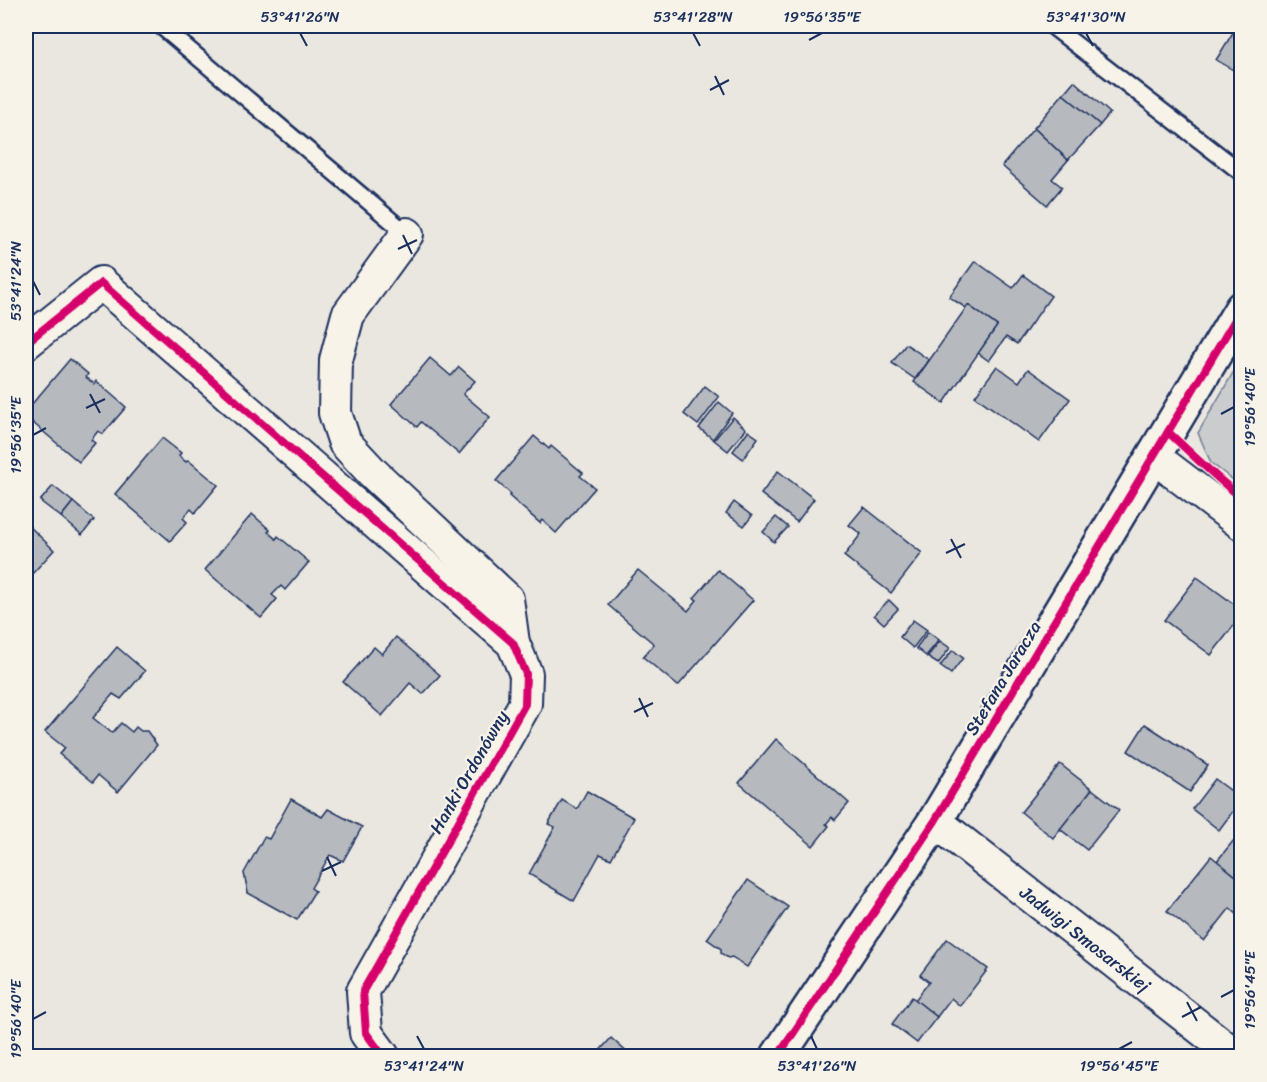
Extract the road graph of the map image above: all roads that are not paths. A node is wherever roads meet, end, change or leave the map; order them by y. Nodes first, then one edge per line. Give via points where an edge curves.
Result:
1 (161, 26) edge
2 (1052, 26) edge
3 (1242, 173) edge
4 (407, 234) joint
5 (1242, 308) edge
6 (26, 343) edge
7 (1154, 457) junction
8 (1242, 524) edge
9 (513, 644) junction
10 (935, 821) junction
11 (383, 1056) edge
12 (778, 1056) edge
13 (1236, 1056) edge

1 - 4 lane
2 - 3 lane
4 - 9 street, Hanki Ordonówny via 348,315 336,360 335,413 345,443 507,599
5 - 7 street, Stefana Jaracza
6 - 9 street, Hanki Ordonówny via 101,283
7 - 8 street
7 - 10 street, Stefana Jaracza
9 - 11 street, Hanki Ordonówny via 526,674 525,704 363,991 366,1033
10 - 12 street, Stefana Jaracza
10 - 13 street, Jadwigi Smosarskiej

